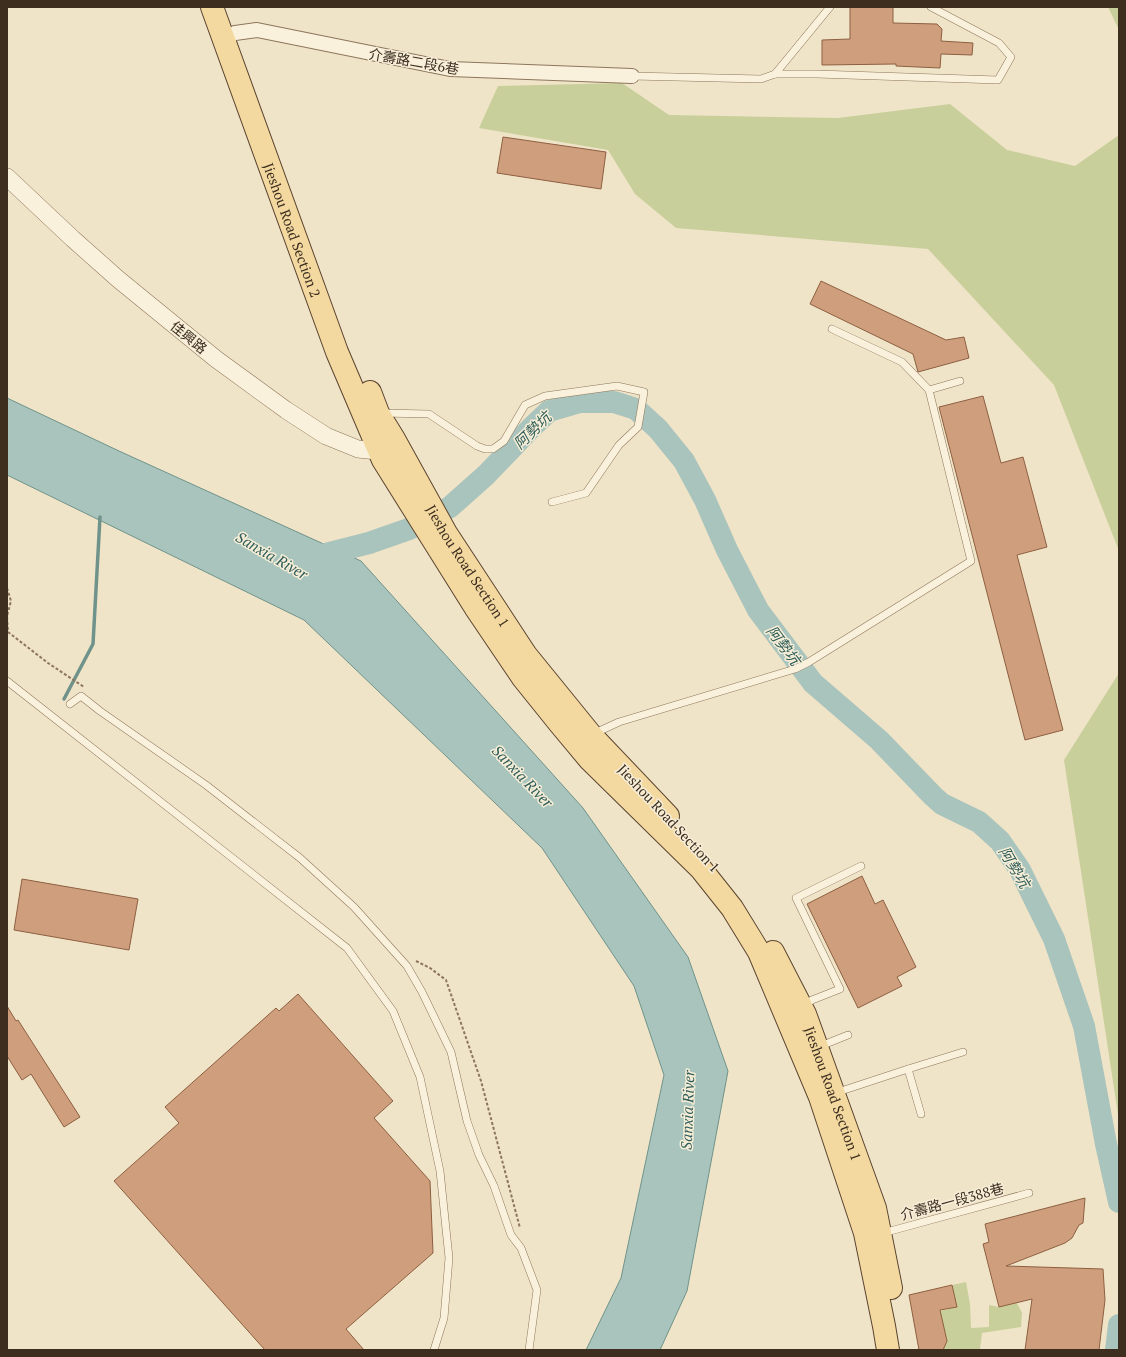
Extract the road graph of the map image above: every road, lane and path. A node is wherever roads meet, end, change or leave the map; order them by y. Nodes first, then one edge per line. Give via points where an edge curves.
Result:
1 (212, 7) edge
2 (225, 7) edge
3 (830, 7) edge
4 (931, 7) edge
5 (229, 36) junction
6 (775, 74) junction
7 (632, 76) joint
8 (7, 177) edge
9 (832, 329) dead end
10 (960, 381) dead end
11 (929, 390) junction
12 (378, 413) junction
13 (386, 445) junction
14 (552, 502) dead end
15 (7, 588) edge
16 (7, 681) edge
17 (78, 683) dead end
18 (70, 704) dead end
19 (584, 741) junction
20 (861, 866) dead end
21 (801, 1007) junction
22 (848, 1035) dead end
23 (817, 1047) junction
24 (963, 1052) dead end
25 (908, 1069) junction
26 (827, 1095) junction
27 (921, 1114) dead end
28 (1029, 1193) dead end
29 (881, 1234) junction
30 (434, 1350) edge
31 (529, 1350) edge
32 (888, 1350) edge
33 (902, 1350) edge

1 - 5 main road, Jieshou Road Section 2
2 - 5 main road, Jieshou Road Section 2
3 - 6 lane
4 - 6 lane via 999,43 1011,57 998,80
5 - 7 street, 介壽路二段6巷 via 256,30 450,69
5 - 12 main road, Jieshou Road Section 2
5 - 13 main road, Jieshou Road Section 2 via 337,352
6 - 7 lane via 761,79
8 - 13 street, 佳興路 via 118,279 216,360 286,410 326,436 358,449
9 - 11 lane via 902,362
10 - 11 lane
11 - 19 lane via 971,561 795,669 619,722
12 - 13 main road, Jieshou Road Section 2
12 - 14 lane via 429,414 485,450 493,449 504,441 525,405 545,396 617,386 644,392 638,427 619,445 586,493
13 - 19 main road, Jieshou Road Section 1 via 439,536 526,655
15 - 17 path via 11,601 7,616 8,632
16 - 30 lane via 347,948 393,1011 420,1077 440,1172 449,1258 444,1318
18 - 31 lane via 80,696 206,785 300,858 354,907 407,966 451,1052 467,1121 479,1155 494,1186 511,1236 522,1248 537,1290
19 - 21 main road, Jieshou Road Section 1 via 714,864 765,937
19 - 26 main road, Jieshou Road Section 1 via 590,760 701,870 732,908 759,952
20 - 21 lane via 796,898 840,989
21 - 23 main road, Jieshou Road Section 1
22 - 23 lane
23 - 26 main road, Jieshou Road Section 1
24 - 25 lane
25 - 26 lane
25 - 27 lane
26 - 29 main road, Jieshou Road Section 1 via 875,1208
26 - 32 main road, Jieshou Road Section 1 via 865,1233
28 - 29 lane, 介壽路一段388巷
29 - 33 main road, Jieshou Road Section 1

